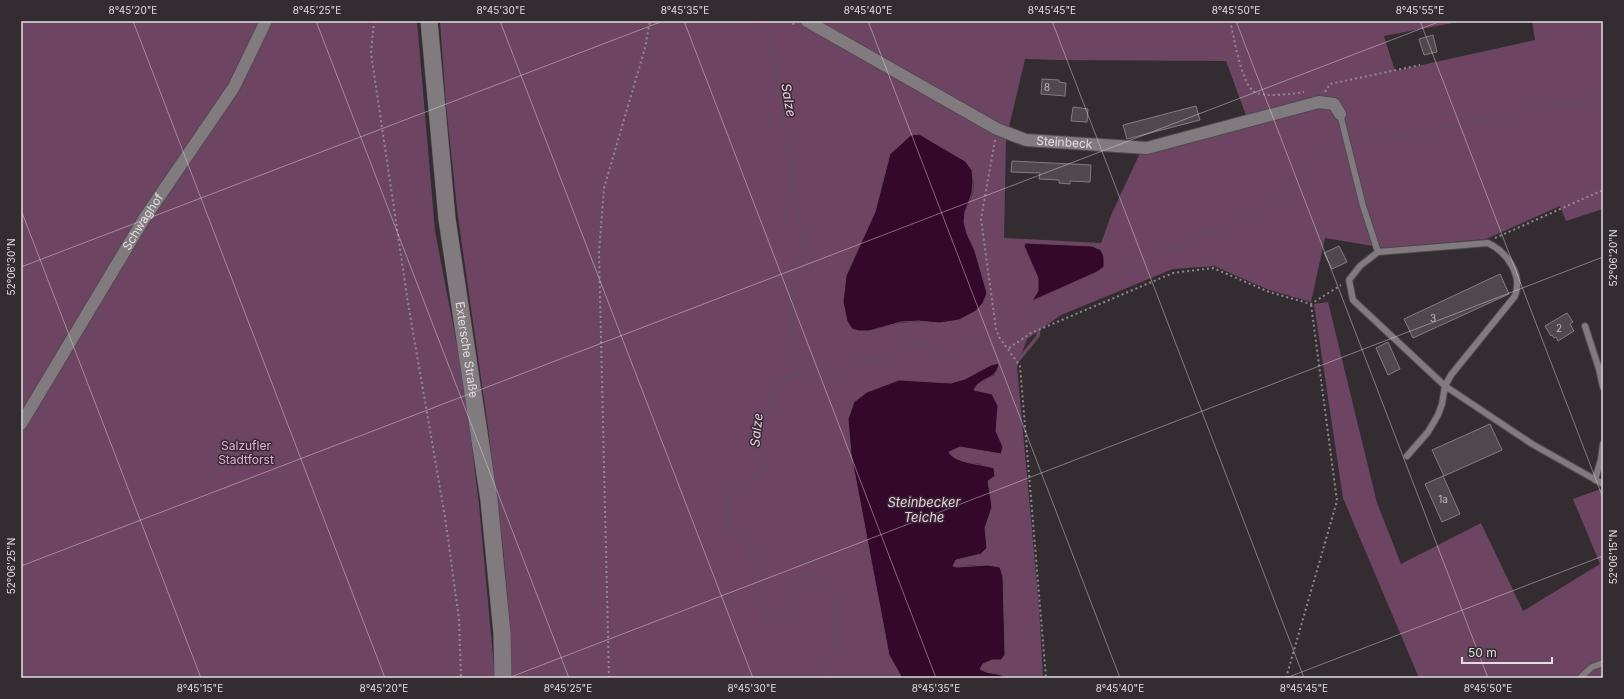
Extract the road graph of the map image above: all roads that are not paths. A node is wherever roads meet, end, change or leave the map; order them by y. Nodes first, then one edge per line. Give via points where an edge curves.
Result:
1 (266, 21) edge
2 (429, 21) edge
3 (807, 21) edge
4 (1340, 114) joint
5 (1378, 252) junction
6 (1584, 326) dead end
7 (1445, 386) junction
8 (1603, 387) edge
9 (21, 424) edge
10 (1603, 444) edge
11 (1407, 456) dead end
12 (1595, 480) junction
13 (1603, 484) edge
14 (1603, 662) edge
15 (503, 678) edge
16 (1580, 678) edge

1 - 9 street, Schwaghof via 234,87 144,219
2 - 15 main road, Extersche Straße via 447,219 489,500 502,633
3 - 4 street, Steinbeck via 997,129 1026,140 1147,148 1319,102 1334,104
4 - 5 lane via 1363,206
5 - 7 lane via 1360,266 1349,280 1353,300
5 - 7 lane via 1488,243 1504,254 1516,273 1518,288 1515,296 1451,375
6 - 8 lane
7 - 11 lane via 1438,415 1428,432
7 - 12 lane via 1532,444
10 - 12 lane
12 - 13 lane
14 - 16 lane via 1592,667

